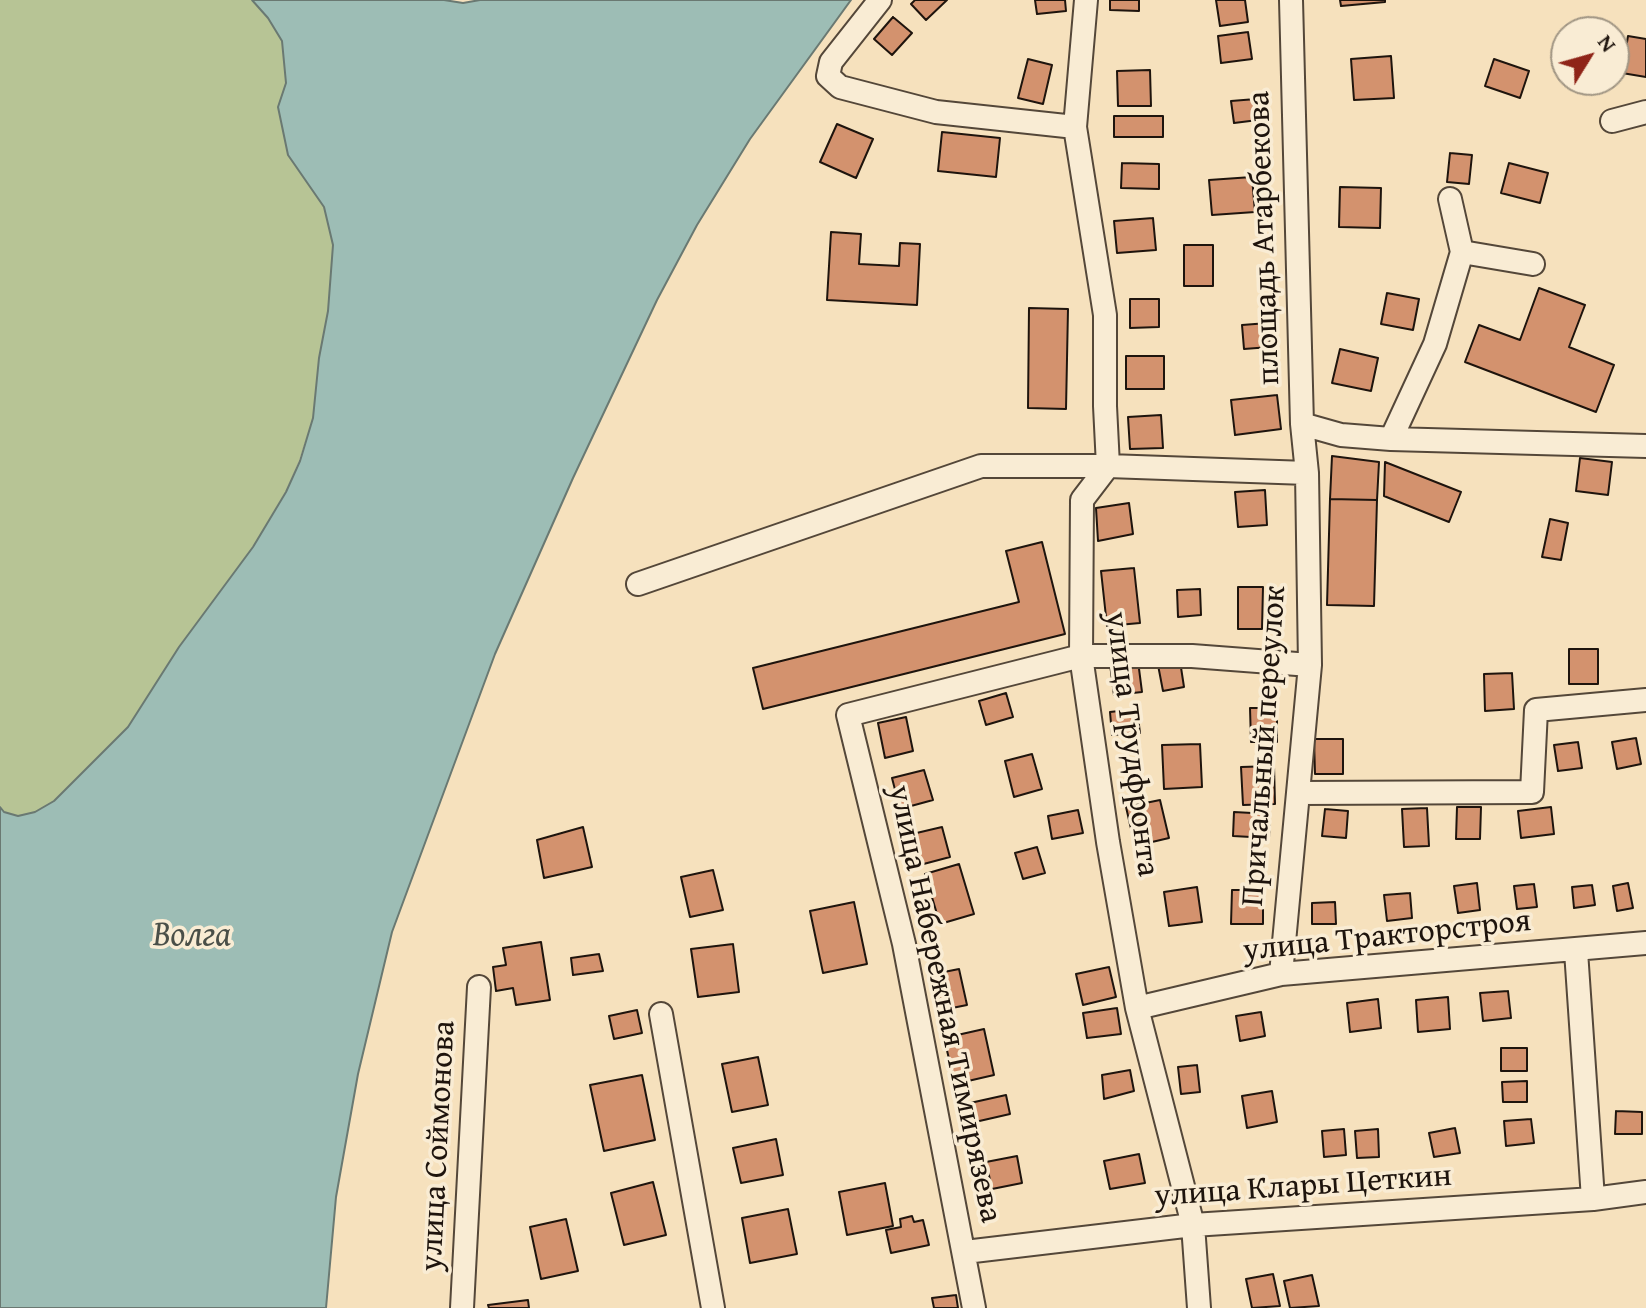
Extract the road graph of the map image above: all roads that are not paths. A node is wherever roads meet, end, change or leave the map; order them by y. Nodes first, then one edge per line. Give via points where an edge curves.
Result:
1 (880, 0) edge
2 (1086, 0) edge
3 (1291, 0) edge
4 (1646, 112) edge
5 (1612, 121) dead end
6 (1075, 127) junction
7 (1450, 199) dead end
8 (1462, 252) junction
9 (1533, 264) dead end
10 (1302, 424) junction
11 (1391, 439) junction
12 (1646, 446) edge
13 (1108, 466) junction
14 (1307, 473) junction
15 (638, 584) dead end
16 (1081, 656) junction
17 (1310, 665) junction
18 (1646, 700) edge
19 (1299, 793) junction
20 (1646, 943) edge
21 (1576, 951) junction
22 (1281, 974) junction
23 (479, 987) dead end
24 (1137, 1008) junction
25 (661, 1014) dead end
26 (1646, 1192) edge
27 (1593, 1199) junction
28 (1193, 1225) junction
29 (965, 1252) junction
30 (462, 1308) edge
31 (713, 1308) edge
32 (974, 1308) edge
33 (1199, 1308) edge

1 - 6 street via 831,62 828,76 840,87 936,112
2 - 6 street
3 - 10 street, площадь Атарбекова
4 - 5 street
6 - 13 street via 1105,315
7 - 8 street
8 - 9 street
8 - 11 street via 1435,344
10 - 11 street via 1341,435
10 - 14 street, площадь Атарбекова
11 - 12 street
13 - 14 street
13 - 15 street via 981,466
13 - 16 street, улица Трудфронта via 1082,500
14 - 17 street, Причальный переулок
16 - 17 street via 1192,656
16 - 24 street, улица Трудфронта
16 - 29 street, улица Набережная Тимирязева via 848,715 904,944
17 - 19 street, Причальный переулок
18 - 19 street via 1536,710 1532,792
19 - 22 street, Причальный переулок
20 - 21 street, улица Тракторстроя
21 - 22 street, улица Тракторстроя
21 - 27 street
22 - 24 street, улица Тракторстроя
23 - 30 street, улица Соймонова
24 - 28 street, улица Трудфронта
25 - 31 street
26 - 27 street, улица Клары Цеткин
27 - 28 street, улица Клары Цеткин
28 - 29 street, улица Клары Цеткин
28 - 33 street, улица Трудфронта
29 - 32 street, улица Набережная Тимирязева

